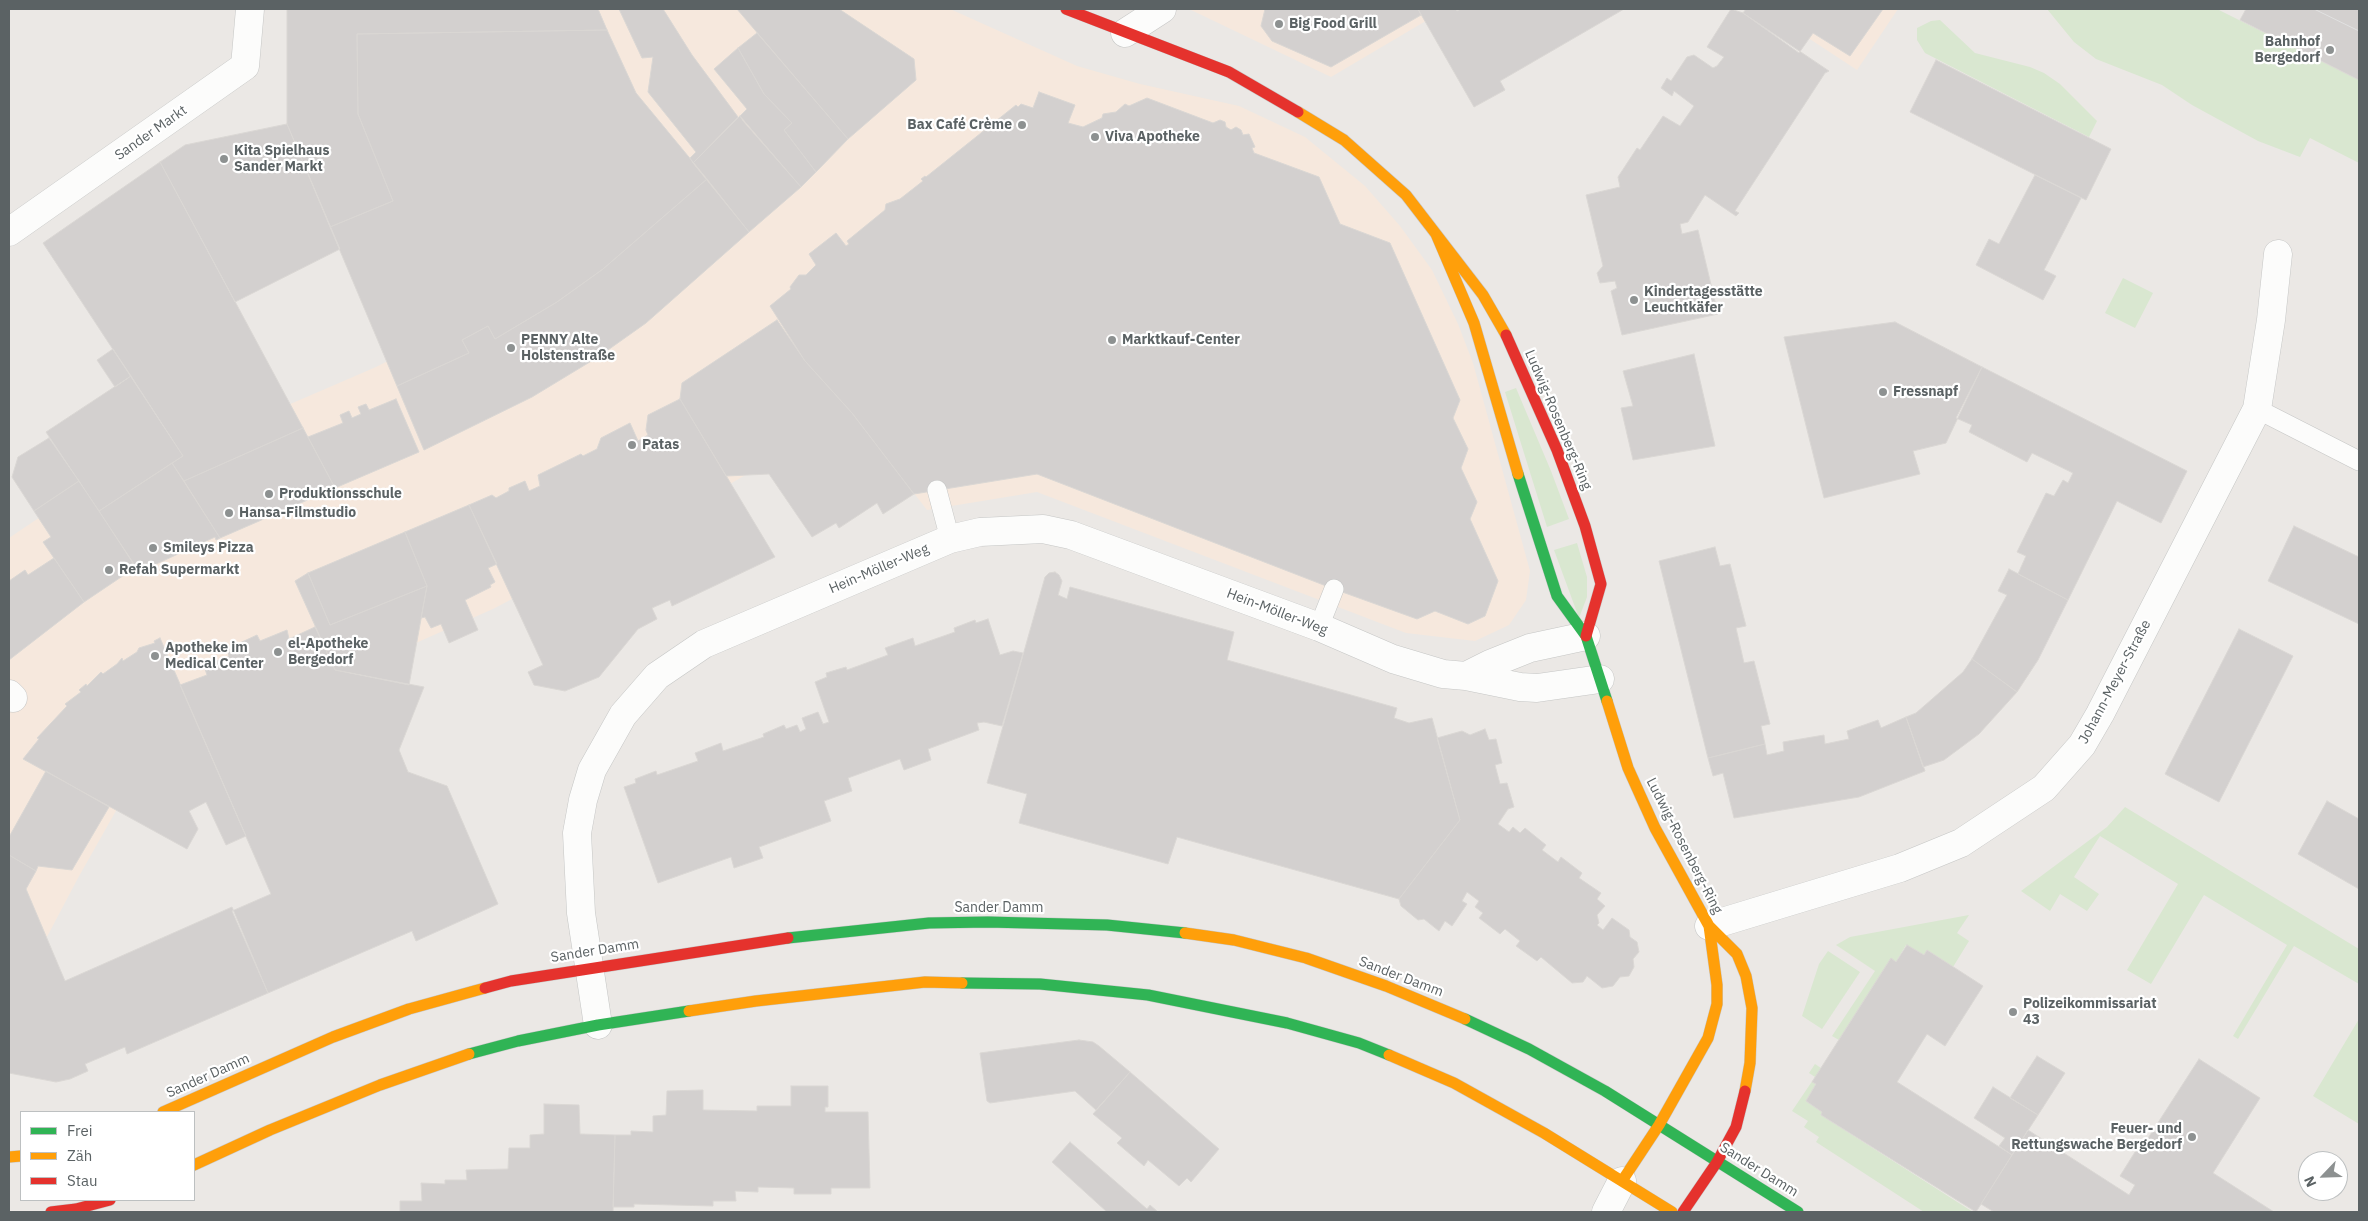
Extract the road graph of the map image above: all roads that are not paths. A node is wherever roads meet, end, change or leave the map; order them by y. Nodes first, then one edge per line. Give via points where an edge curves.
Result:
1 (250, 9) edge
2 (1066, 9) edge
3 (1162, 9) edge
4 (1125, 33) junction
5 (9, 232) edge
6 (1436, 234) junction
7 (2278, 254) dead end
8 (2257, 409) junction
9 (2359, 461) edge
10 (937, 490) dead end
11 (950, 539) junction
12 (1334, 589) dead end
13 (1319, 627) junction
14 (1586, 636) junction
15 (1466, 676) junction
16 (1600, 679) junction
17 (1709, 926) junction
18 (588, 966) junction
19 (598, 1025) junction
20 (165, 1111) edge
21 (1659, 1125) junction
22 (1717, 1162) junction
23 (195, 1165) edge
24 (1622, 1181) junction
25 (105, 1204) edge
26 (51, 1212) edge
27 (1606, 1212) edge
28 (1672, 1212) edge
29 (1683, 1212) edge
30 (1798, 1212) edge

1 - 5 street, Sander Markt via 245,66
2 - 4 main road, Ludwig-Rosenberg-Ring
3 - 4 street
4 - 6 main road, Ludwig-Rosenberg-Ring via 1229,72 1344,140 1406,196
6 - 14 main road, Ludwig-Rosenberg-Ring via 1474,323 1557,596
6 - 14 main road, Ludwig-Rosenberg-Ring via 1483,295 1508,339 1557,450 1585,526 1601,584
7 - 8 street, Johann-Meyer-Straße
8 - 9 lane
8 - 17 street, Johann-Meyer-Straße via 2100,714 2082,745 2044,788 1961,844 1900,868
10 - 11 lane
11 - 13 street, Hein-Möller-Weg via 980,532 1034,530 1071,535
11 - 18 street, Hein-Möller-Weg via 704,644 657,676 623,715 592,770 577,834
12 - 13 lane
13 - 15 street, Hein-Möller-Weg via 1393,659 1443,674
14 - 15 street via 1530,648
14 - 16 main road, Ludwig-Rosenberg-Ring
15 - 16 street, Hein-Möller-Weg via 1498,684 1537,688
16 - 17 main road, Ludwig-Rosenberg-Ring via 1628,768 1655,828
17 - 21 main road, Ludwig-Rosenberg-Ring via 1717,985 1714,1022
17 - 22 main road, Ludwig-Rosenberg-Ring via 1738,954 1752,1008 1750,1063 1743,1105 1736,1127
18 - 19 street, Hein-Möller-Weg
18 - 20 main road, Sander Damm via 511,981 409,1009 333,1038
18 - 21 main road, Sander Damm via 751,942 929,923 1049,923 1171,930 1234,940 1306,958 1386,986 1529,1049 1606,1091
19 - 23 main road via 518,1041 434,1066 325,1108
19 - 24 main road via 756,1001 925,982 1040,984 1148,995 1287,1023 1359,1043 1454,1083
21 - 22 main road, Sander Damm
21 - 24 main road, Ludwig-Rosenberg-Ring
22 - 29 main road, Ludwig-Rosenberg-Ring
22 - 30 main road, Sander Damm
24 - 27 street
24 - 28 main road
25 - 26 main road

